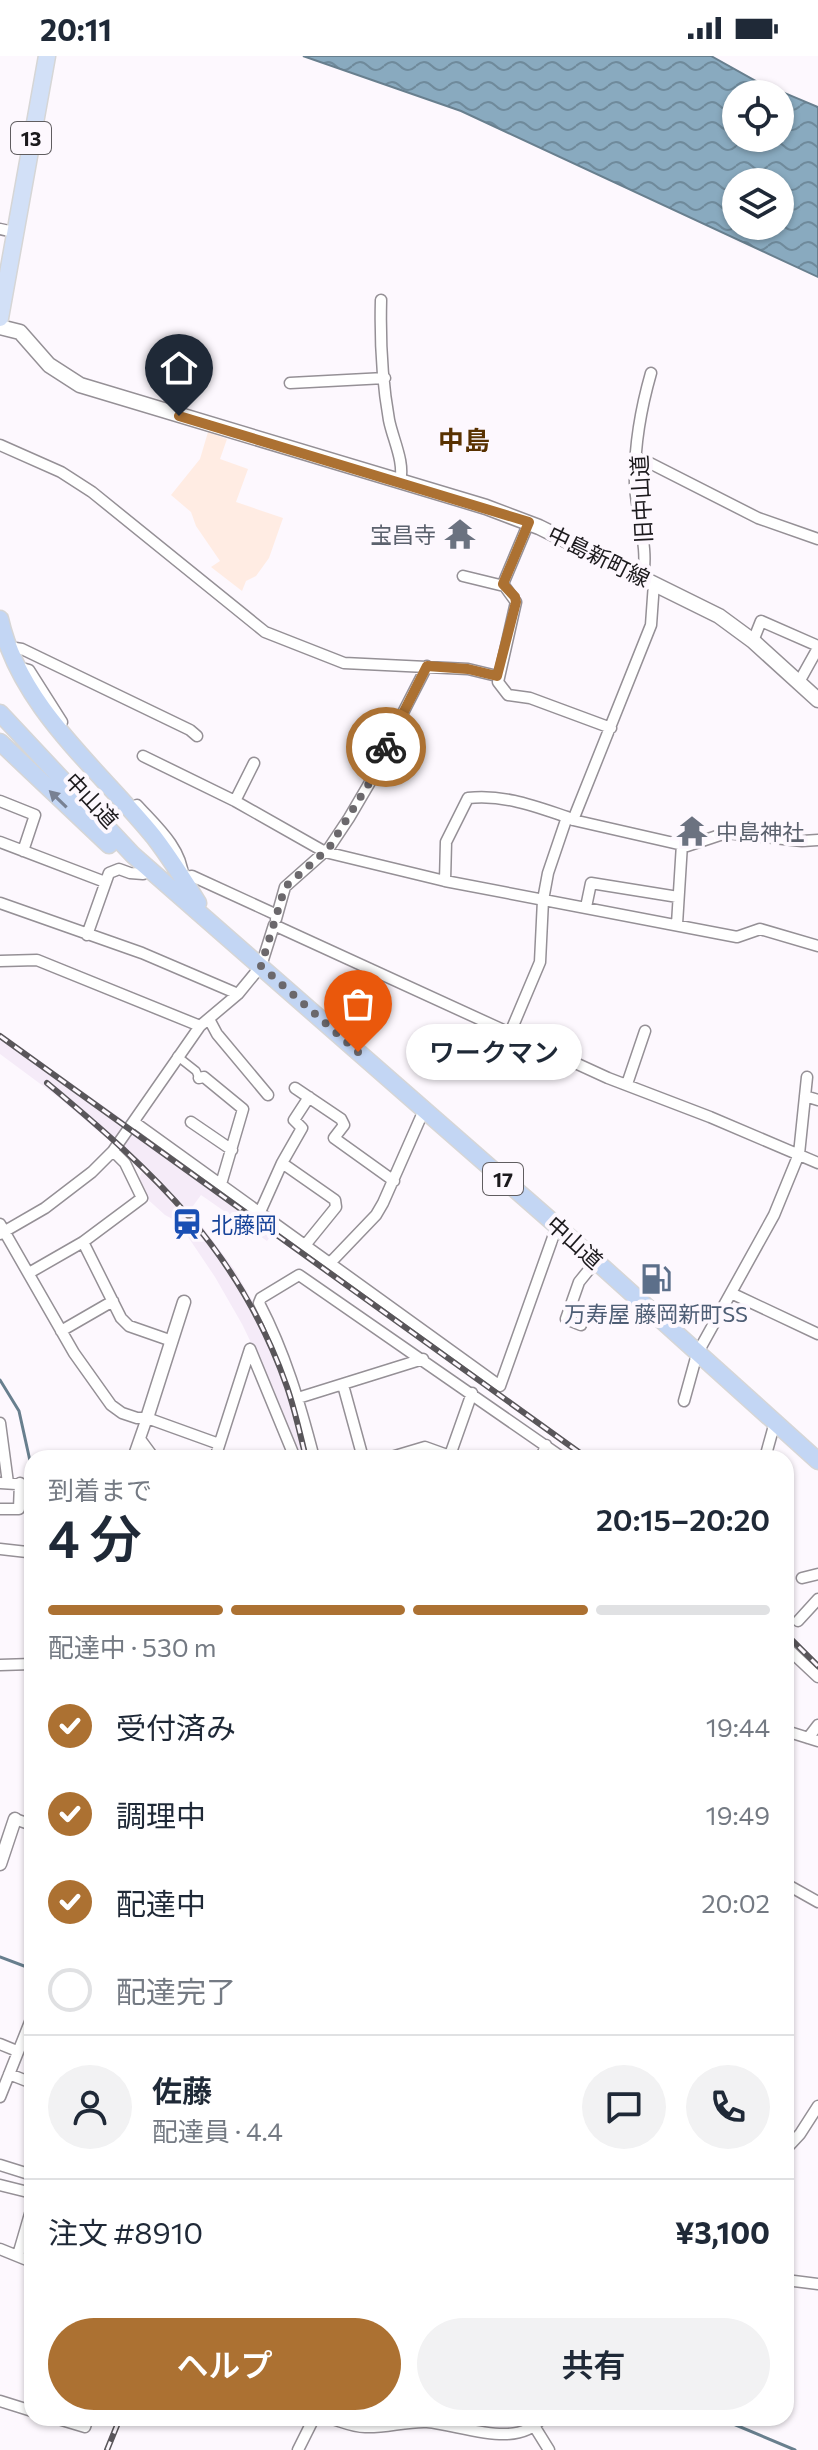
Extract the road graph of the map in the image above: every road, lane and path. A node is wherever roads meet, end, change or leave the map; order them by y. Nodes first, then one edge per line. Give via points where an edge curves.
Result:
1 (47, 56) edge
2 (10, 227) edge
3 (381, 300) dead end
4 (0, 318) edge
5 (0, 327) edge
6 (651, 373) dead end
7 (385, 378) junction
8 (290, 383) dead end
9 (0, 445) edge
10 (636, 456) junction
11 (400, 482) junction
12 (529, 522) junction
13 (818, 539) edge
14 (463, 576) dead end
15 (648, 580) junction
16 (504, 586) junction
17 (0, 619) edge
18 (753, 641) junction
19 (9, 647) junction
20 (818, 647) edge
21 (427, 666) junction
22 (497, 676) junction
23 (799, 682) junction
24 (0, 699) edge
25 (818, 700) edge
26 (0, 713) edge
27 (611, 728) junction
28 (197, 736) dead end
29 (0, 742) edge
30 (143, 756) dead end
31 (254, 763) dead end
32 (0, 801) edge
33 (235, 801) junction
34 (570, 819) junction
35 (818, 840) edge
36 (0, 842) edge
37 (682, 844) junction
38 (23, 851) junction
39 (325, 852) junction
40 (143, 874) junction
41 (183, 877) junction
42 (445, 881) junction
43 (105, 882) junction
44 (678, 897) junction
45 (186, 899) junction
46 (543, 900) junction
47 (0, 903) edge
48 (586, 907) junction
49 (206, 918) junction
50 (276, 920) junction
51 (677, 924) junction
52 (87, 935) junction
53 (818, 946) edge
54 (0, 961) edge
55 (261, 966) junction
56 (238, 994) junction
57 (204, 1022) junction
58 (645, 1031) dead end
59 (510, 1033) junction
60 (177, 1056) junction
61 (199, 1078) joint
62 (811, 1079) edge
63 (627, 1084) junction
64 (295, 1088) dead end
65 (268, 1095) dead end
66 (805, 1096) junction
67 (309, 1097) junction
68 (818, 1100) edge
69 (424, 1110) junction
70 (134, 1122) junction
71 (191, 1122) dead end
72 (232, 1150) junction
73 (113, 1151) junction
74 (799, 1154) junction
75 (282, 1163) junction
76 (818, 1163) edge
77 (394, 1181) junction
78 (221, 1184) junction
79 (260, 1212) junction
80 (557, 1226) junction
81 (2, 1230) edge
82 (83, 1242) junction
83 (306, 1244) junction
84 (596, 1261) junction
85 (331, 1262) junction
86 (29, 1273) junction
87 (733, 1294) junction
88 (113, 1301) junction
89 (184, 1302) dead end
90 (581, 1325) dead end
91 (61, 1331) junction
92 (818, 1334) edge
93 (172, 1341) junction
94 (697, 1354) junction
95 (423, 1359) junction
96 (343, 1385) junction
97 (472, 1393) junction
98 (298, 1398) junction
99 (684, 1401) dead end
100 (147, 1418) junction
101 (775, 1422) junction
102 (0, 1423) edge
103 (140, 1439) junction
104 (219, 1444) junction
105 (546, 1445) junction
106 (136, 1450) edge
107 (148, 1450) edge
108 (217, 1450) edge
109 (292, 1450) edge
110 (312, 1450) edge
111 (361, 1450) edge
112 (452, 1450) edge
113 (544, 1450) edge
114 (553, 1450) edge
115 (767, 1450) edge
116 (818, 1461) edge
117 (9, 1483) edge
118 (0, 1509) edge
119 (0, 1549) edge
120 (24, 1552) edge
121 (818, 1574) edge
122 (802, 1578) dead end
123 (818, 1599) edge
124 (798, 1621) dead end
125 (794, 1654) edge
126 (24, 1664) edge
127 (0, 1665) edge
128 (818, 1677) edge
129 (818, 1725) edge
130 (794, 1734) edge
131 (813, 1740) edge
132 (15, 1819) joint
133 (24, 1822) edge
134 (0, 1864) edge
135 (794, 1888) edge
136 (818, 1902) edge
137 (24, 2035) edge
138 (0, 2044) edge
139 (17, 2051) junction
140 (9, 2074) junction
141 (24, 2080) edge
142 (0, 2097) edge
143 (818, 2106) edge
144 (794, 2140) edge
145 (0, 2165) edge
146 (24, 2172) edge
147 (0, 2185) edge
148 (24, 2191) edge
149 (24, 2235) edge
150 (0, 2249) edge
151 (18, 2255) junction
152 (24, 2258) edge
153 (794, 2281) edge
154 (818, 2284) edge
155 (0, 2401) edge
156 (24, 2408) edge
157 (310, 2426) edge
158 (442, 2426) edge
159 (538, 2426) edge
160 (536, 2429) junction
161 (298, 2450) edge
162 (549, 2450) edge

1 - 2 main road, 13
2 - 4 main road, 13
3 - 7 street
5 - 11 main road, 中島新町線 via 20,332 49,365 80,385
6 - 10 street, 旧中山道
7 - 8 street
7 - 11 street
9 - 21 street via 92,492 265,632 344,663
10 - 13 street via 758,518
10 - 15 street, 旧中山道
11 - 12 main road, 中島新町線
12 - 15 main road, 中島新町線
12 - 16 street
14 - 16 street
15 - 18 main road, 中島新町線 via 719,616
15 - 27 street, 旧中山道 via 651,625
16 - 22 street via 516,602
17 - 19 highway
18 - 20 street via 761,621
18 - 23 main road, 中島新町線
19 - 28 street
19 - 41 highway via 26,683 78,753
20 - 23 street
21 - 22 street
21 - 39 street via 376,772
22 - 27 street via 508,695
23 - 25 main road, 中島新町線
24 - 45 highway, 中山道 / 17
26 - 45 highway, 中山道 / 17 via 133,855
27 - 34 street, 旧中山道
40 -> 29 highway, 17
30 - 33 street
31 - 33 street
32 - 38 street via 35,815
33 - 39 street
34 - 37 street
34 - 42 street via 523,802 468,798 446,842
34 - 46 street, 旧中山道
35 - 37 street via 726,833 704,843
36 - 38 street
37 - 44 street
38 - 43 street
39 - 42 street
39 - 50 street via 285,887
40 - 43 street via 119,869
40 - 49 highway, 17
41 - 49 highway
41 - 50 street via 192,876
42 - 46 street
43 - 52 street
44 - 48 street via 591,883
44 - 51 street
45 - 49 highway, 中山道 / 17
46 - 48 street
46 - 59 street, 旧中山道 via 540,962
47 - 52 street
48 - 51 street
49 - 55 highway, 中山道 / 17
50 - 55 street
50 - 59 street
51 - 53 street via 737,937 760,929
52 - 56 street
54 - 57 street via 37,960
55 - 56 street
55 - 69 highway, 中山道 / 17
56 - 57 street
57 - 60 street
57 - 65 street
58 - 63 street
59 - 63 street
60 - 61 street
60 - 70 street
61 - 72 street via 243,1109
62 - 66 street
63 - 74 street
64 - 67 street
66 - 68 street
66 - 74 street
67 - 75 street via 294,1120 302,1128
67 - 77 street via 341,1119 344,1125 334,1138
69 - 77 street
69 - 80 highway, 中山道 / 17
70 - 73 street
70 - 78 street
71 - 72 street
72 - 78 street
73 - 81 street via 45,1208
73 - 82 street via 142,1198
74 - 76 street
74 - 87 street
75 - 79 street
75 - 83 street via 335,1200 336,1207
77 - 85 street via 376,1215
78 - 79 street
79 - 83 street
80 - 84 highway, 中山道 / 17
80 - 85 street via 500,1386
81 - 86 street
82 - 86 street
82 - 88 street
83 - 85 street
84 - 90 street via 579,1282 566,1319
84 - 94 highway, 中山道 / 17
86 - 91 street
87 - 92 street
87 - 94 street
88 - 91 street
88 - 93 street via 129,1326
89 - 93 street
91 - 100 street via 111,1405
93 - 100 street
94 - 99 street
94 - 101 highway, 中山道 / 17
95 - 96 street
95 - 97 street
95 - 98 street via 299,1275 259,1303
96 - 98 street
96 - 111 street
97 - 105 street
97 - 112 street
98 - 110 street
100 - 103 street
100 - 104 street
101 - 115 street
101 - 116 highway, 中山道 / 17
102 - 117 street
103 - 106 street
103 - 107 street
104 - 108 street
104 - 109 street via 250,1349
105 - 113 street
105 - 114 street
117 - 118 street via 19,1509
119 - 120 street
121 - 122 street
123 - 124 street
125 - 128 street
126 - 127 street
129 - 131 street
130 - 131 street
132 - 133 street
132 - 134 street
135 - 136 street
137 - 139 street
138 - 139 street
139 - 140 street
140 - 141 street
140 - 142 street
143 - 144 street
145 - 146 street
147 - 148 street
149 - 151 street
150 - 151 street
151 - 152 street
153 - 154 street
155 - 156 street
157 - 161 street
158 - 160 street via 497,2438 522,2437
159 - 160 street
160 - 162 street

